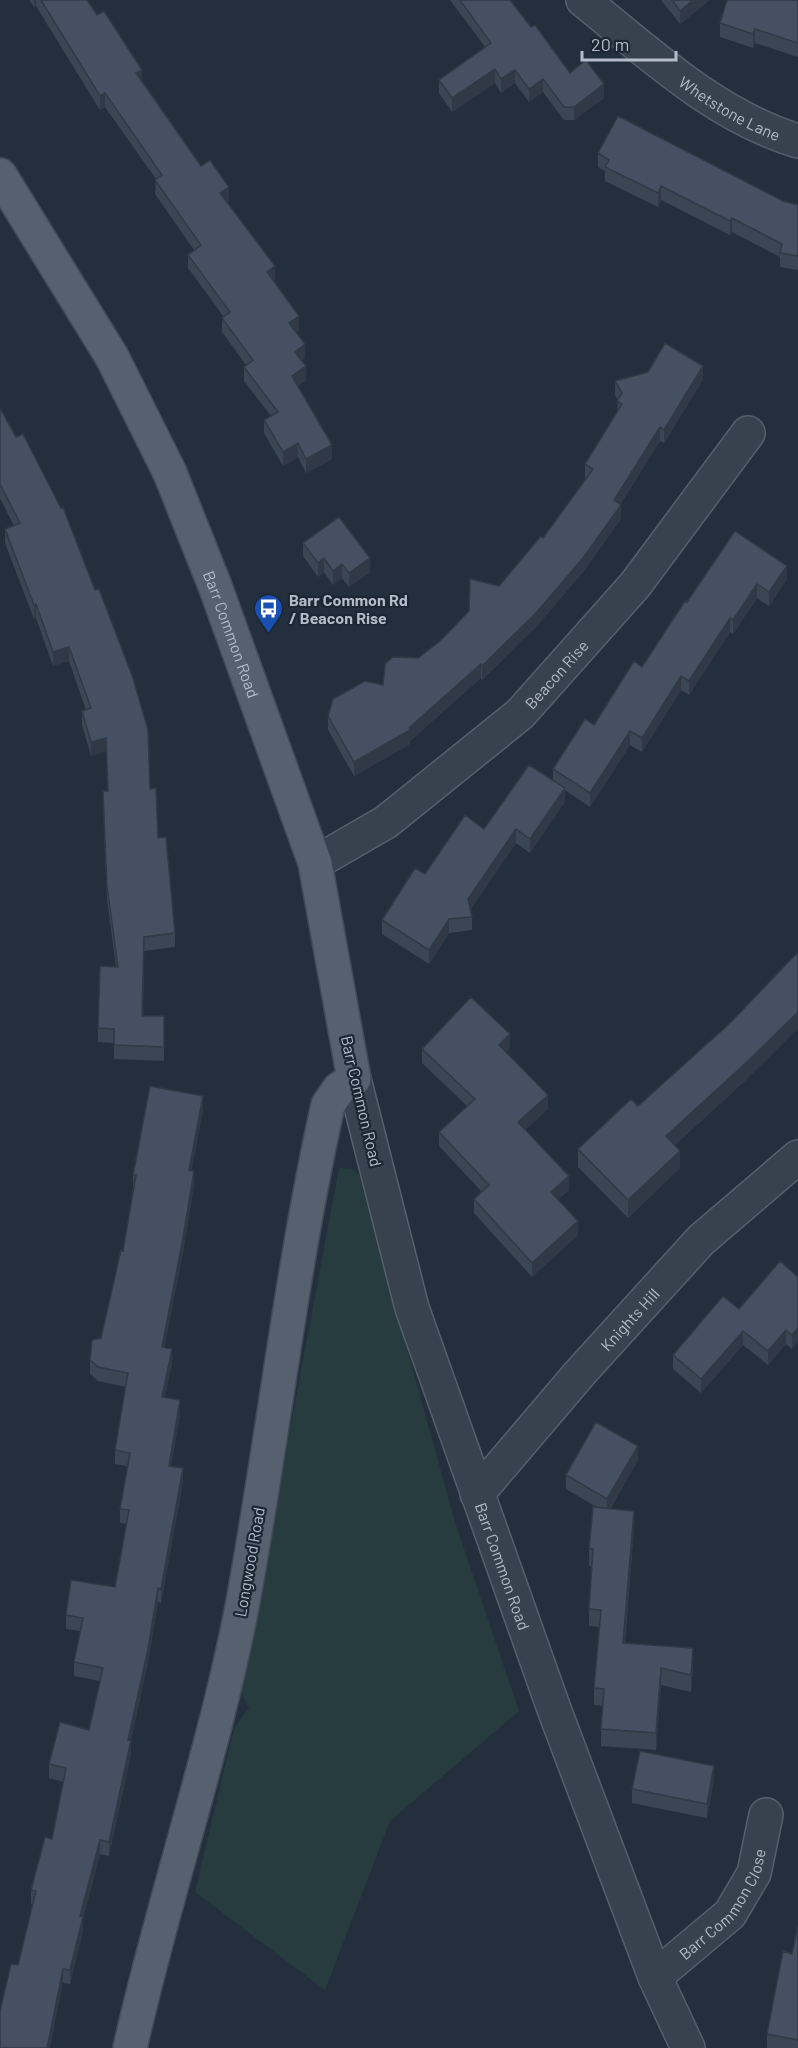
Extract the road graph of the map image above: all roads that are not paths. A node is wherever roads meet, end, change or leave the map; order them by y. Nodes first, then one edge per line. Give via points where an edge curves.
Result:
1 (583, 0) edge
2 (798, 141) edge
3 (0, 175) edge
4 (748, 433) dead end
5 (315, 863) junction
6 (354, 1079) junction
7 (798, 1157) edge
8 (477, 1494) junction
9 (766, 1815) dead end
10 (655, 1977) junction
11 (130, 2048) edge
12 (688, 2048) edge

1 - 2 street, Whetstone Lane via 691,86 764,131
3 - 5 main road, Barr Common Road via 111,357 170,473 264,716
4 - 5 street, Beacon Rise via 635,585 520,714 386,822
5 - 6 main road, Barr Common Road
6 - 8 street, Barr Common Road via 412,1308
6 - 11 main road, Longwood Road via 339,1089 328,1106 242,1606 221,1706 152,1953
7 - 8 street, Knights Hill via 701,1240
8 - 10 street, Barr Common Road
9 - 10 street, Barr Common Close via 754,1873 730,1914
10 - 12 street, Barr Common Road

